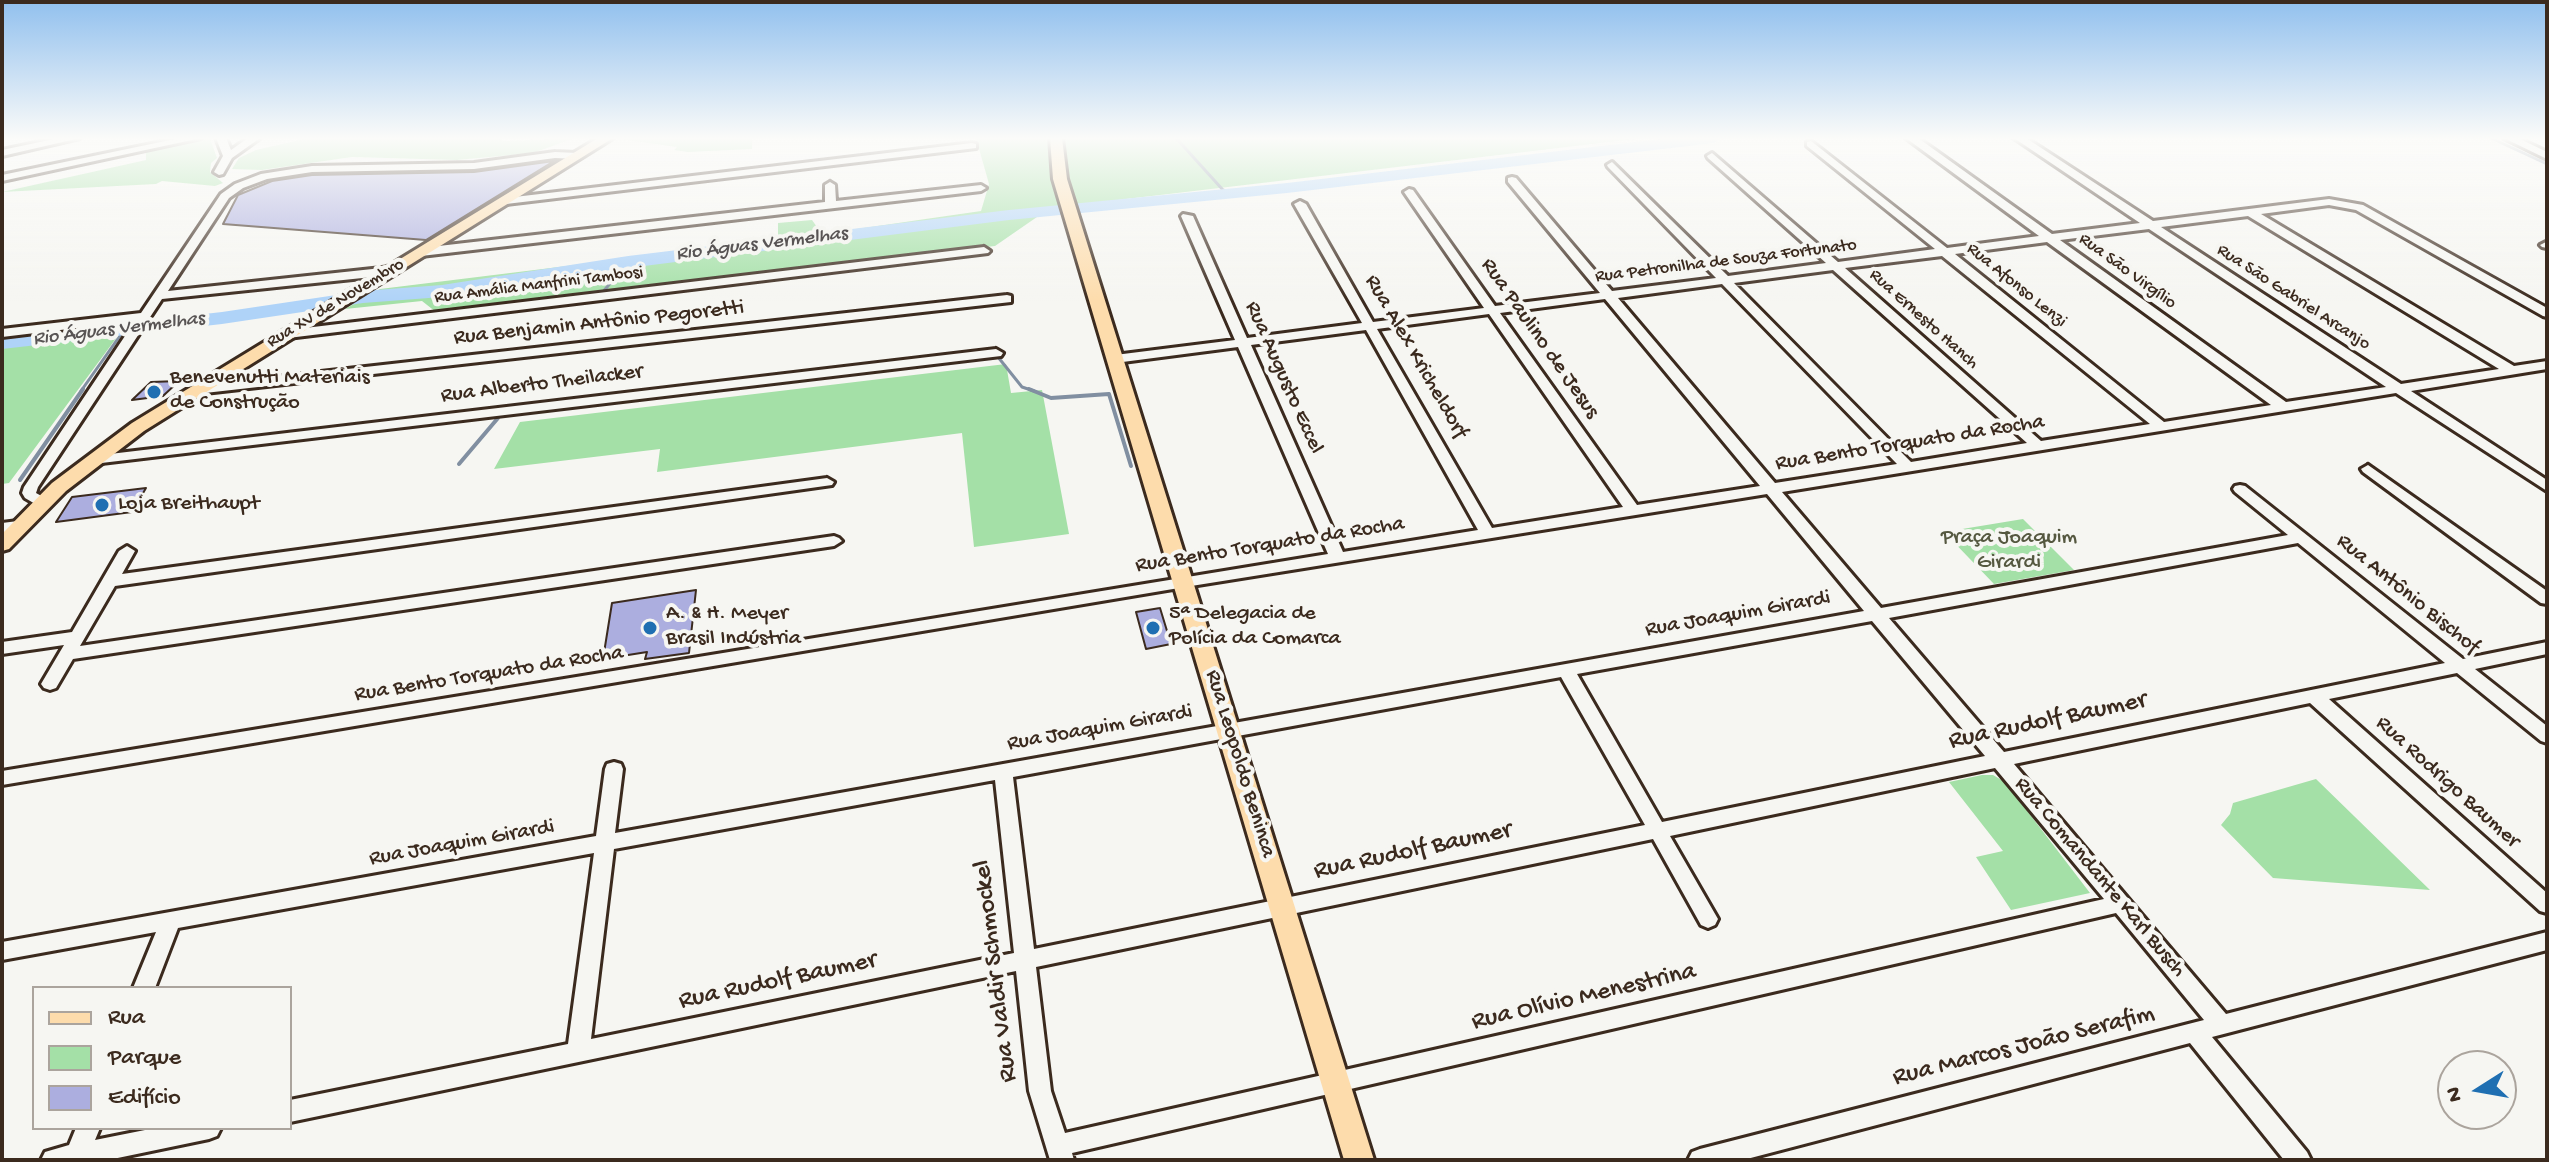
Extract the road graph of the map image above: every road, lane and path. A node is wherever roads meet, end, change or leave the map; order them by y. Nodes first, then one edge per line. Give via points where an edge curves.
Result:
1 (230, 192) edge
2 (520, 192) edge
3 (580, 192) edge
4 (830, 192) edge
5 (944, 192) edge
6 (1065, 192) edge
7 (1409, 192) dead end
8 (1522, 192) edge
9 (1639, 192) edge
10 (1753, 192) edge
11 (1870, 192) edge
12 (1986, 192) edge
13 (2101, 192) edge
14 (506, 201) junction
15 (1300, 204) dead end
16 (831, 205) junction
17 (2250, 212) junction
18 (1187, 216) dead end
19 (2150, 225) junction
20 (2049, 238) junction
21 (984, 251) dead end
22 (421, 252) junction
23 (1944, 252) junction
24 (1836, 266) junction
25 (391, 271) junction
26 (1725, 280) junction
27 (1609, 295) junction
28 (159, 296) junction
29 (1007, 299) dead end
30 (1492, 310) junction
31 (2547, 313) edge
32 (140, 324) junction
33 (1370, 326) junction
34 (2, 333) edge
35 (288, 334) junction
36 (1243, 343) junction
37 (996, 353) dead end
38 (1115, 359) junction
39 (2547, 365) edge
40 (2512, 371) junction
41 (2398, 389) junction
42 (196, 390) junction
43 (2283, 407) junction
44 (2162, 427) junction
45 (2038, 446) junction
46 (93, 460) junction
47 (1908, 467) junction
48 (2368, 469) dead end
49 (827, 482) dead end
50 (2547, 487) edge
51 (1772, 489) junction
52 (2240, 489) dead end
53 (42, 502) junction
54 (1633, 511) junction
55 (10, 527) edge
56 (1488, 534) junction
57 (2301, 538) junction
58 (834, 541) dead end
59 (2, 545) edge
60 (127, 551) dead end
61 (1338, 558) junction
62 (110, 581) junction
63 (1185, 582) junction
64 (2547, 599) edge
65 (1877, 614) junction
66 (78, 637) junction
67 (2, 648) edge
68 (2547, 648) edge
69 (68, 654) junction
70 (2460, 666) junction
71 (1566, 670) junction
72 (50, 684) dead end
73 (2314, 696) junction
74 (1229, 731) junction
75 (2547, 736) edge
76 (2000, 760) junction
77 (614, 769) dead end
78 (1003, 771) junction
79 (2, 778) edge
80 (1658, 831) junction
81 (605, 843) junction
82 (2120, 904) junction
83 (2547, 905) edge
84 (1281, 908) junction
85 (1708, 919) dead end
86 (171, 921) junction
87 (2547, 941) edge
88 (2, 951) edge
89 (1023, 960) junction
90 (145, 986) edge
91 (2222, 1025) junction
92 (2194, 1032) junction
93 (578, 1052) junction
94 (1335, 1084) junction
95 (292, 1111) edge
96 (87, 1130) edge
97 (199, 1130) edge
98 (1061, 1153) edge
99 (77, 1155) junction
100 (53, 1160) edge
101 (1359, 1160) edge
102 (1700, 1160) edge
103 (2299, 1160) edge

1 - 28 street
2 - 14 main road, Rua XV de Novembro
3 - 14 street
4 - 16 street
5 - 16 street
6 - 38 main road, Rua Leopoldo Beninca
7 - 30 street, Rua Paulino de Jesus
8 - 27 street, Rua Comandante Karl Busch
9 - 26 street
10 - 24 street, Rua Ernesto Hanch
11 - 23 street, Rua Afonso Lenzi
12 - 20 street, Rua São Virgílio
13 - 19 street, Rua São Gabriel Arcanjo
14 - 22 main road, Rua XV de Novembro
15 - 33 street, Rua Alex Kricheldorf
16 - 22 street
17 - 19 street, Rua Petronilha de Souza Fortunato
17 - 31 street, Rua Petronilha de Souza Fortunato via 2342,203 2359,207
17 - 40 street
18 - 36 street, Rua Augusto Eccel
19 - 20 street, Rua Petronilha de Souza Fortunato
19 - 41 street, Rua São Gabriel Arcanjo
20 - 23 street, Rua Petronilha de Souza Fortunato
20 - 43 street, Rua São Virgílio
21 - 35 street, Rua Amália Manfrini Tambosi
22 - 25 main road, Rua XV de Novembro
23 - 24 street, Rua Petronilha de Souza Fortunato
23 - 44 street, Rua Afonso Lenzi
24 - 26 street, Rua Petronilha de Souza Fortunato
24 - 45 street, Rua Ernesto Hanch
25 - 28 street
25 - 35 main road, Rua XV de Novembro
26 - 27 street, Rua Petronilha de Souza Fortunato
26 - 47 street
27 - 30 street, Rua Petronilha de Souza Fortunato
27 - 51 street, Rua Comandante Karl Busch
28 - 32 street
29 - 42 street, Rua Benjamin Antônio Pegoretti
30 - 33 street, Rua Petronilha de Souza Fortunato
30 - 54 street, Rua Paulino de Jesus
32 - 34 street
32 - 53 street via 31,487 32,498
33 - 36 street, Rua Petronilha de Souza Fortunato
33 - 56 street, Rua Alex Kricheldorf
35 - 42 main road, Rua XV de Novembro
36 - 38 street, Rua Petronilha de Souza Fortunato
36 - 61 street, Rua Augusto Eccel
37 - 46 street, Rua Alberto Theilacker
38 - 63 main road, Rua Leopoldo Beninca
39 - 40 street, Rua Bento Torquato da Rocha
40 - 41 street, Rua Bento Torquato da Rocha
41 - 43 street, Rua Bento Torquato da Rocha
41 - 50 street, Rua São Gabriel Arcanjo
42 - 46 main road, Rua XV de Novembro
43 - 44 street, Rua Bento Torquato da Rocha
44 - 45 street, Rua Bento Torquato da Rocha
45 - 47 street, Rua Bento Torquato da Rocha
46 - 53 main road, Rua XV de Novembro
47 - 51 street, Rua Bento Torquato da Rocha
48 - 64 street
49 - 62 street
51 - 54 street, Rua Bento Torquato da Rocha
51 - 65 street, Rua Comandante Karl Busch
52 - 57 street, Rua Antônio Bischof
53 - 55 main road, Rua XV de Novembro
54 - 56 street, Rua Bento Torquato da Rocha
55 - 59 main road, Rua XV de Novembro
56 - 61 street, Rua Bento Torquato da Rocha
57 - 65 street, Rua Joaquim Girardi
57 - 70 street, Rua Antônio Bischof
58 - 69 street
60 - 62 street
61 - 63 street, Rua Bento Torquato da Rocha
62 - 66 street
63 - 74 main road, Rua Leopoldo Beninca
63 - 79 street, Rua Bento Torquato da Rocha
65 - 71 street, Rua Joaquim Girardi
65 - 76 street, Rua Comandante Karl Busch
66 - 67 street
66 - 69 street
68 - 70 street, Rua Rudolf Baumer
69 - 72 street
70 - 73 street, Rua Rudolf Baumer
70 - 75 street, Rua Antônio Bischof
71 - 74 street, Rua Joaquim Girardi
71 - 80 street
73 - 76 street, Rua Rudolf Baumer
73 - 83 street, Rua Rodrigo Baumer
74 - 78 street, Rua Joaquim Girardi
74 - 84 main road, Rua Leopoldo Beninca
76 - 80 street, Rua Rudolf Baumer
76 - 82 street, Rua Comandante Karl Busch
77 - 81 street
78 - 81 street, Rua Joaquim Girardi
78 - 89 street, Rua Valdir Schmockel
80 - 84 street, Rua Rudolf Baumer
80 - 85 street
81 - 86 street, Rua Joaquim Girardi
81 - 93 street
82 - 91 street, Rua Comandante Karl Busch
82 - 94 street, Rua Olívio Menestrina
84 - 89 street, Rua Rudolf Baumer
84 - 94 main road, Rua Leopoldo Beninca
86 - 88 street, Rua Joaquim Girardi
86 - 90 street
87 - 91 street, Rua Marcos João Serafim
89 - 93 street, Rua Rudolf Baumer
89 - 98 street, Rua Valdir Schmockel via 1040,1091
91 - 92 street, Rua Marcos João Serafim
92 - 102 street, Rua Marcos João Serafim
92 - 103 street
93 - 95 street, Rua Rudolf Baumer
94 - 98 street, Rua Olívio Menestrina
94 - 101 main road, Rua Leopoldo Beninca
96 - 99 street
97 - 99 street
99 - 100 street

